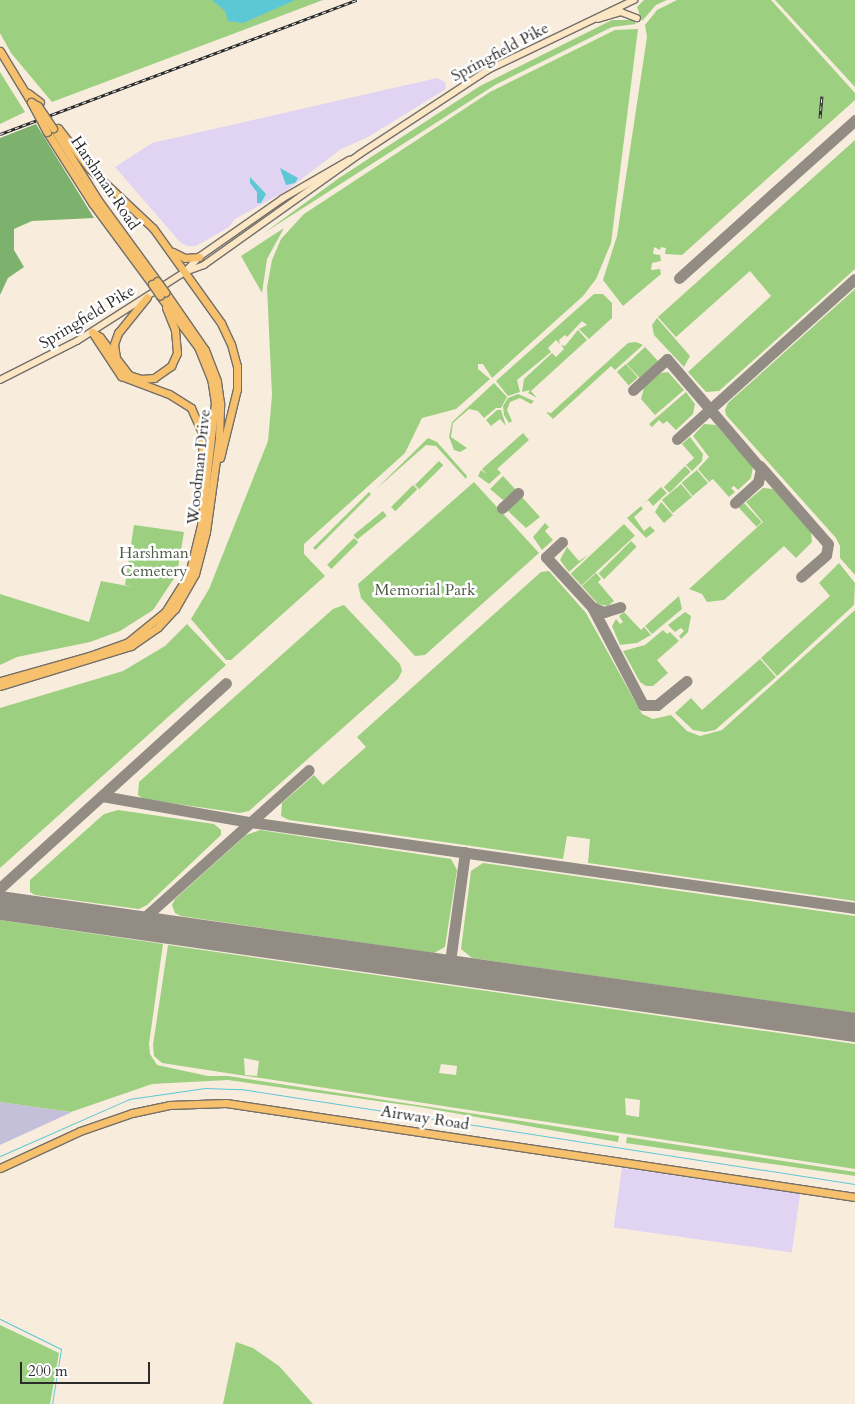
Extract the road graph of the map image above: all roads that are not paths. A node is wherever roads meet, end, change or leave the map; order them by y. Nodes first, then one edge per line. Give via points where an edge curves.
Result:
1 (634, 0) edge
2 (637, 18) dead end
3 (596, 19) junction
4 (0, 51) edge
5 (23, 88) junction
6 (52, 129) junction
7 (360, 154) junction
8 (171, 251) junction
9 (199, 257) junction
10 (185, 272) junction
11 (163, 296) junction
12 (147, 297) junction
13 (92, 332) junction
14 (119, 365) junction
15 (0, 380) edge
16 (211, 495) junction
17 (199, 538) junction
18 (0, 681) edge
19 (0, 686) edge
20 (0, 1168) edge
21 (855, 1197) edge

1 - 3 main road, Springfield Pike
2 - 3 main road via 621,12
3 - 7 main road, Springfield Pike via 488,70
4 - 5 main road, Harshman Road
5 - 6 main road, Harshman Road, bridge
5 - 6 main road via 40,102
6 - 8 main road via 140,215
6 - 11 main road, Harshman Road, bridge via 92,203
7 - 9 main road, Springfield Pike via 282,199
7 - 10 main road, Springfield Pike via 204,265
8 - 9 main road via 185,258
8 - 10 main road
9 - 10 main road, Springfield Pike
10 - 12 main road, Springfield Pike
10 - 16 main road via 221,323 237,366 234,412
11 - 14 main road via 176,338 177,353 171,366 160,376 148,380 129,375
11 - 16 main road, Woodman Drive via 205,350 217,381 221,421
11 - 17 main road, Woodman Drive via 198,347 213,388 214,429
12 - 13 main road, Springfield Pike
12 - 14 main road via 116,338 114,350
13 - 14 main road via 100,337
13 - 15 main road, Springfield Pike
13 - 17 main road via 122,376 176,397 196,416 204,450
16 - 19 main road, Woodman Drive via 195,574 185,594 158,627 131,646 104,657
17 - 18 main road, Woodman Drive via 183,587 165,612 146,630 108,650
20 - 21 main road, Airway Road via 80,1131 132,1113 169,1105 219,1103

